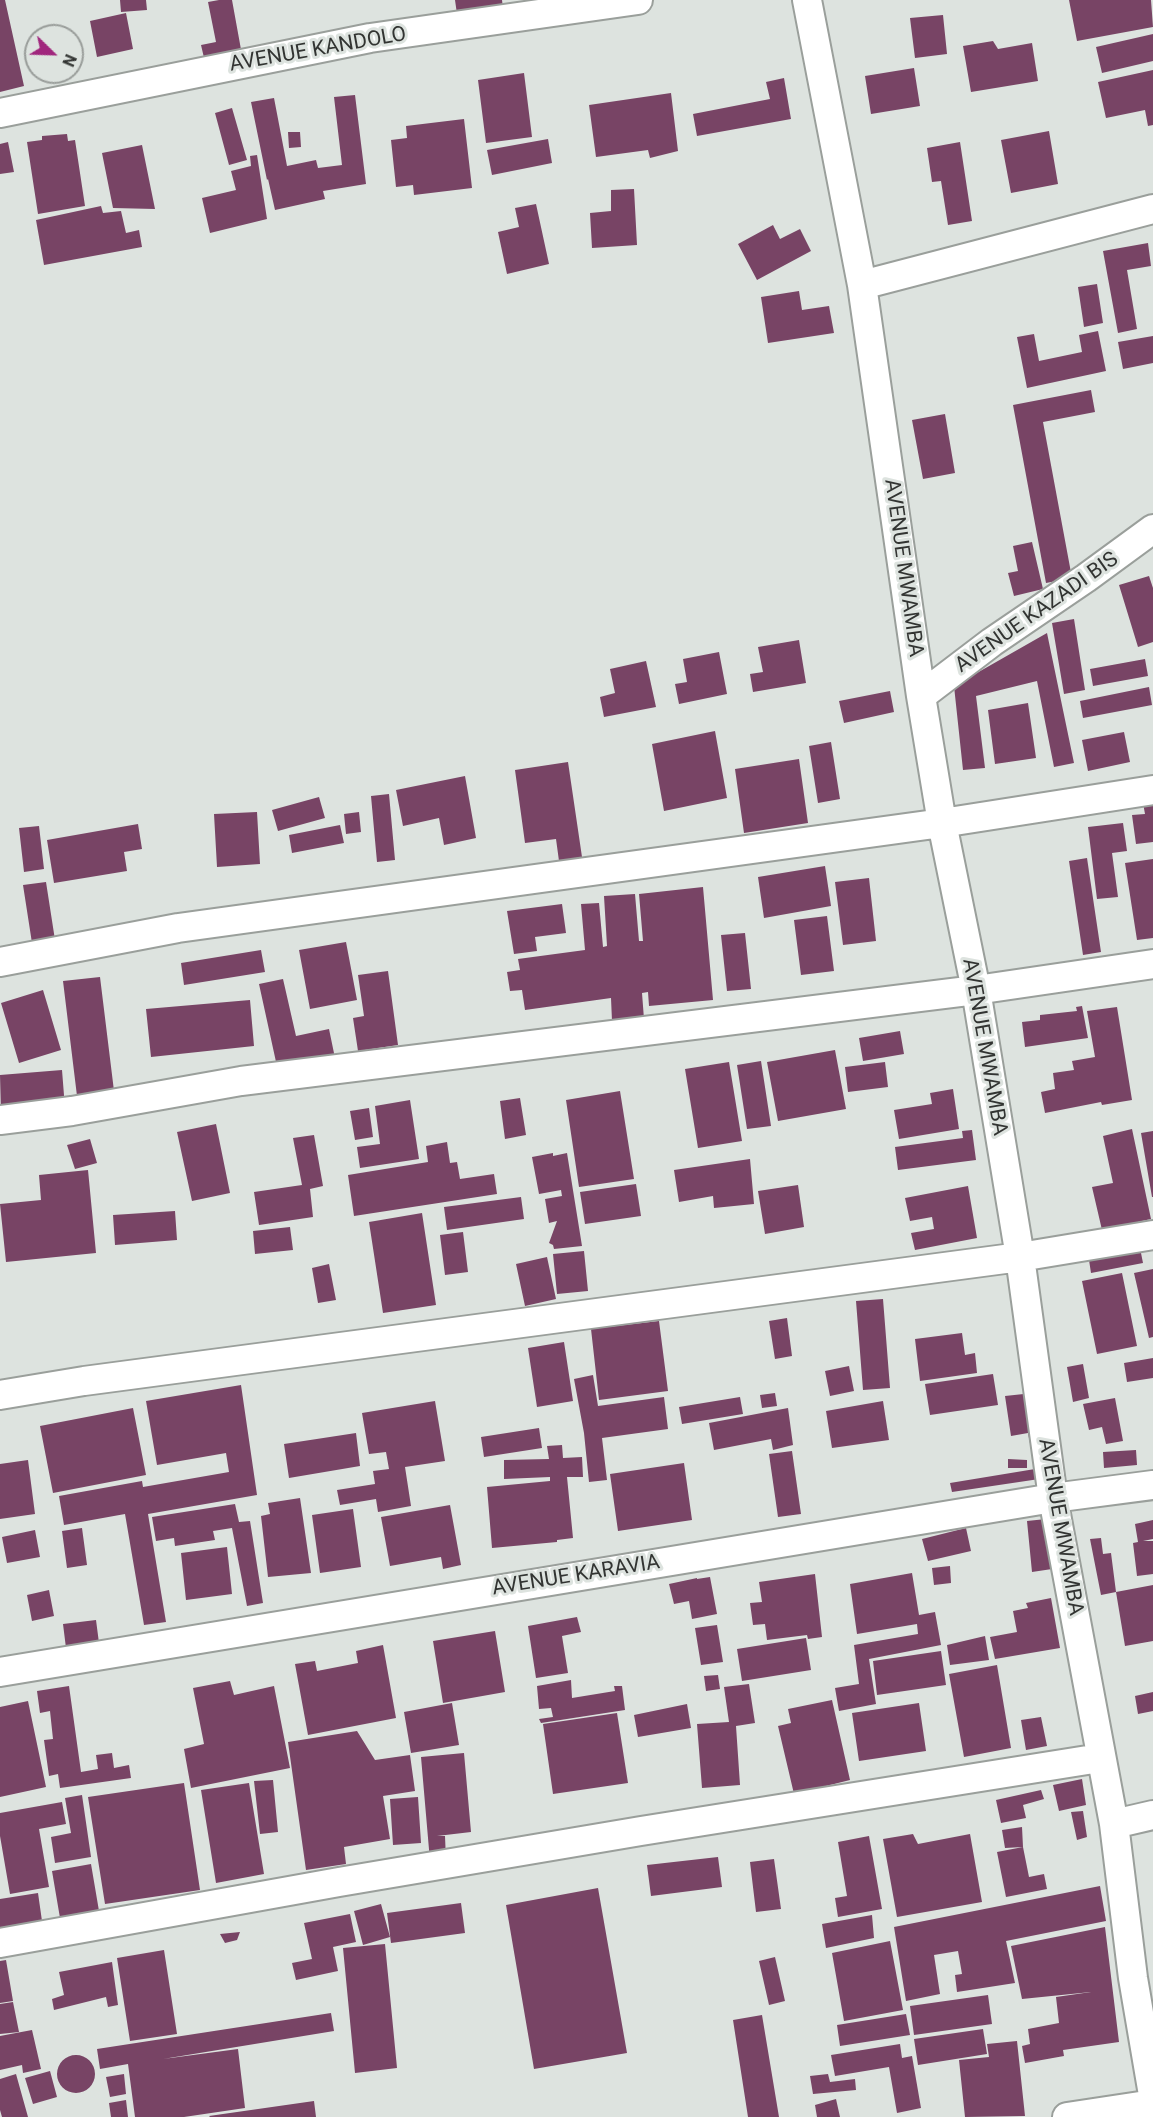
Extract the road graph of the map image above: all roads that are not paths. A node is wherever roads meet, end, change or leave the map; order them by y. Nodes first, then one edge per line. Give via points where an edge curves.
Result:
1 (638, 0) edge
2 (807, 0) edge
3 (0, 113) edge
4 (1153, 209) edge
5 (862, 285) junction
6 (1153, 529) edge
7 (921, 696) junction
8 (1153, 790) edge
9 (942, 823) junction
10 (0, 962) edge
11 (1153, 964) edge
12 (976, 990) junction
13 (0, 1120) edge
14 (1153, 1235) edge
15 (1020, 1257) junction
16 (0, 1395) edge
17 (1153, 1485) edge
18 (1053, 1498) junction
19 (0, 1672) edge
20 (1100, 1758) junction
21 (1153, 1815) edge
22 (1114, 1824) junction
23 (0, 1943) edge
24 (1153, 2096) edge
25 (1153, 2104) edge
26 (1066, 2117) edge

1 - 3 street, AVENUE KANDOLO via 370,38
2 - 5 street, AVENUE MWAMBA
4 - 5 street
5 - 7 street, AVENUE MWAMBA
6 - 7 street, AVENUE KAZADI BIS
7 - 9 street, AVENUE MWAMBA
8 - 9 street
9 - 10 street via 178,928
9 - 12 street, AVENUE MWAMBA
11 - 12 street
12 - 13 street via 241,1081 72,1112
12 - 15 street, AVENUE MWAMBA
14 - 15 street
15 - 16 street
15 - 18 street, AVENUE MWAMBA
17 - 18 street, AVENUE KARAVIA
18 - 19 street, AVENUE KARAVIA
18 - 20 street, AVENUE MWAMBA
20 - 22 street, AVENUE MWAMBA
20 - 23 street via 606,1836
21 - 22 street
22 - 24 street, AVENUE MWAMBA via 1133,1978
25 - 26 street

